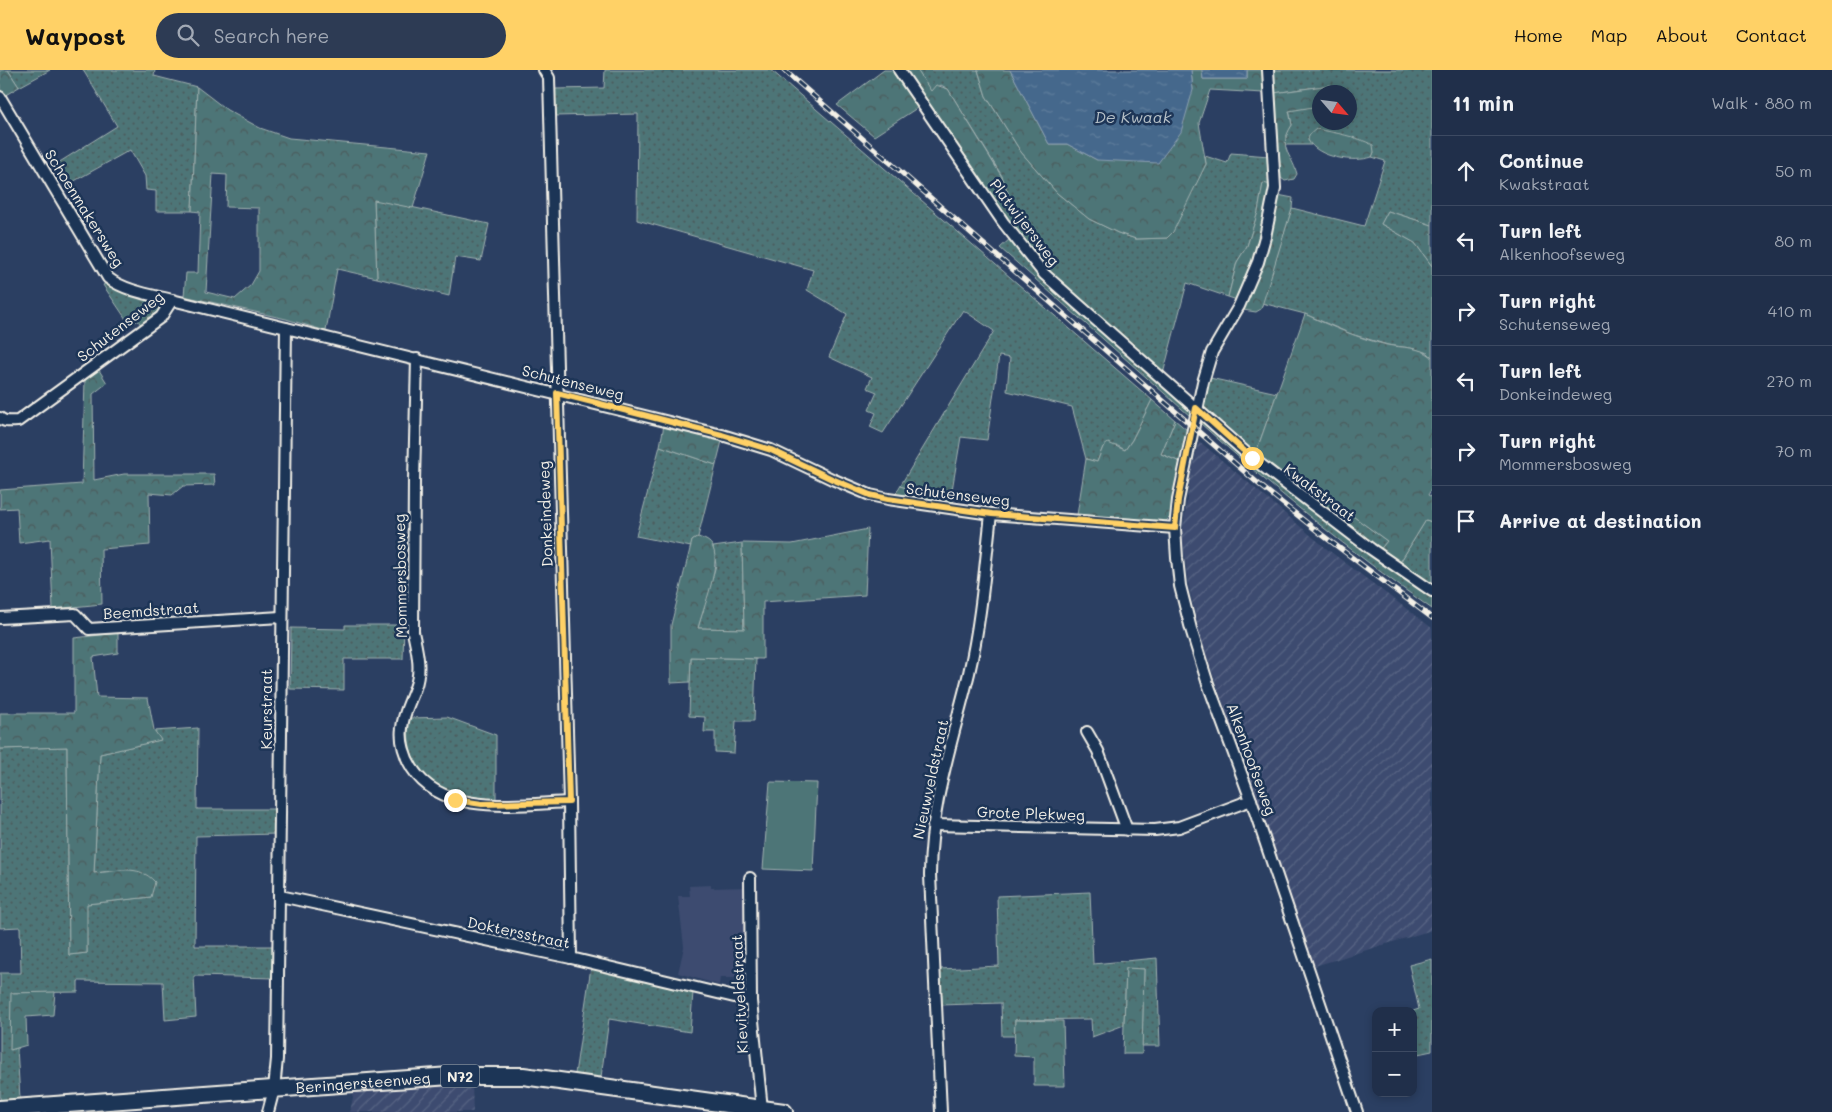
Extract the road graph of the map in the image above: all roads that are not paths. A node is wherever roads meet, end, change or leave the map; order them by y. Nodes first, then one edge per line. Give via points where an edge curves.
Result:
1 (544, 70) edge
2 (899, 70) edge
3 (1268, 70) edge
4 (0, 98) edge
5 (172, 300) junction
6 (286, 328) junction
7 (416, 359) junction
8 (557, 393) junction
9 (1196, 408) junction
10 (0, 418) edge
11 (992, 514) junction
12 (1175, 528) junction
13 (1432, 591) edge
14 (281, 617) junction
15 (0, 618) edge
16 (1087, 732) dead end
17 (1251, 800) junction
18 (569, 802) junction
19 (934, 824) junction
20 (1127, 830) junction
21 (750, 878) dead end
22 (280, 896) junction
23 (571, 958) junction
24 (751, 1001) junction
25 (274, 1090) junction
26 (0, 1109) edge
27 (762, 1109) junction
28 (268, 1112) edge
29 (784, 1112) edge
30 (941, 1112) edge
31 (1357, 1112) edge

1 - 8 street, Donkeindeweg via 549,78
2 - 9 street, Platwijersweg via 1036,266
3 - 9 street, Alkenhoofseweg via 1275,188 1265,237 1239,306 1212,352
4 - 5 street, Schoenmakersweg via 108,278 114,283
5 - 6 street, Schutenseweg
5 - 10 street, Schutenseweg via 161,316 18,420 10,422
6 - 7 street, Schutenseweg
6 - 14 street, Keurstraat
7 - 8 street, Schutenseweg
7 - 18 street, Mommersbosweg via 413,632 419,670 401,731 408,762 426,786 455,800 482,804
8 - 11 street, Schutenseweg via 771,450 870,495
8 - 18 street, Donkeindeweg
9 - 12 street, Alkenhoofseweg
9 - 13 street, Kwakstraat via 1309,503
11 - 12 street, Schutenseweg
11 - 19 street, Nieuwveldstraat via 971,662
12 - 17 street, Alkenhoofseweg via 1180,586 1191,629
14 - 15 street, Beemdstraat via 88,629 75,614
14 - 22 street, Keurstraat
16 - 20 street via 1098,751
17 - 20 street, Grote Plekweg via 1179,827
17 - 31 street, Alkenhoofseweg
18 - 23 street, Donkeindeweg
19 - 20 street, Grote Plekweg
19 - 30 street, Nieuwveldstraat via 930,875
21 - 24 street, Kievitveldstraat
22 - 23 street, Doktersstraat
22 - 25 street, Keurstraat
23 - 24 street, Doktersstraat
24 - 27 street, Kievitveldstraat
25 - 26 main road, Beringersteenweg / N72
25 - 27 main road, Beringersteenweg / N72 via 450,1076 523,1076
25 - 28 street, Keurstraat
27 - 29 main road, Beringersteenweg / N72

